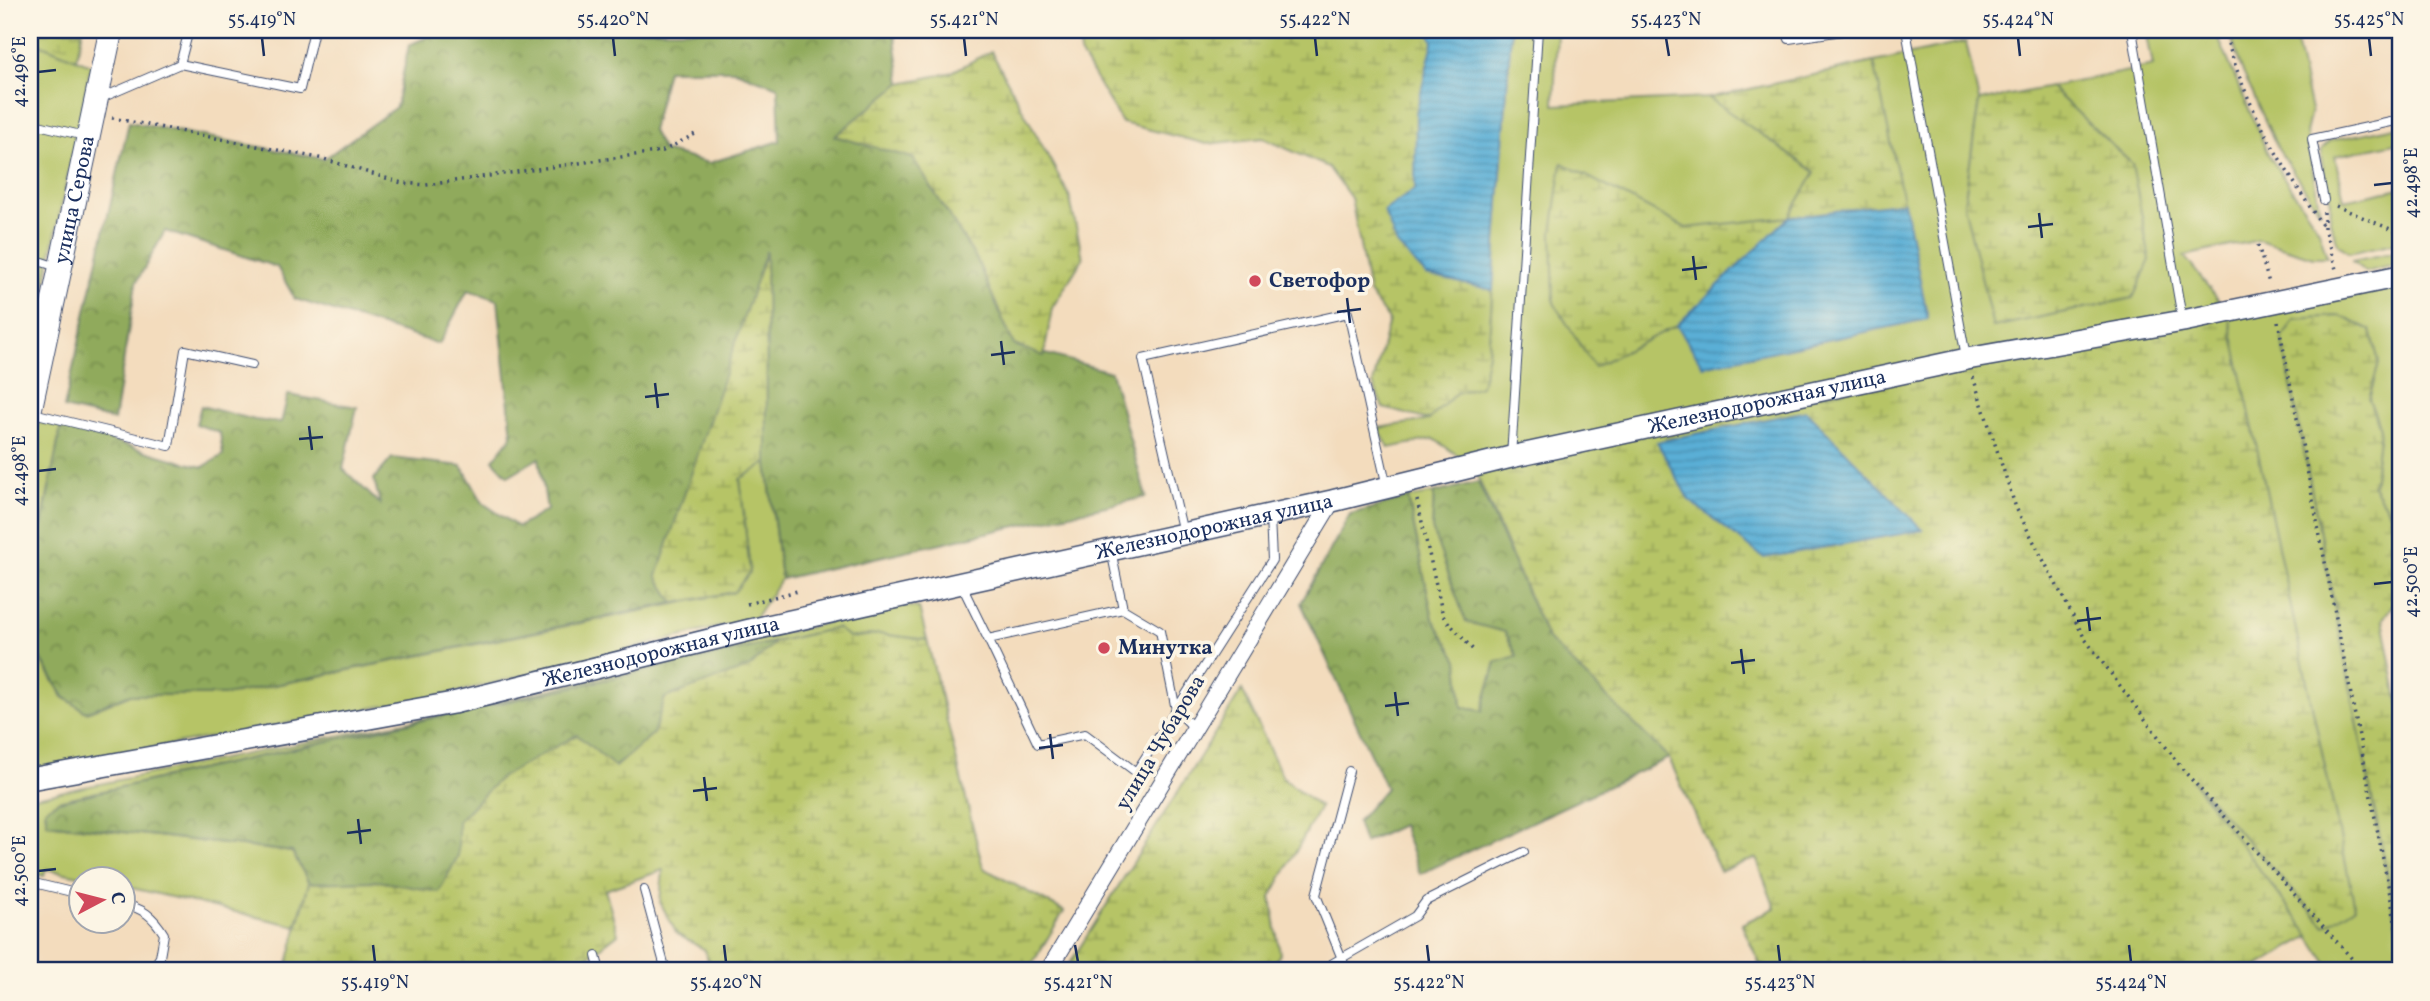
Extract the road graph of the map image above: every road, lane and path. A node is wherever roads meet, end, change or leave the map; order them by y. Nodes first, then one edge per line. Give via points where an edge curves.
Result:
1 (111, 30) edge
2 (188, 30) edge
3 (314, 30) edge
4 (1538, 30) edge
5 (1786, 30) edge
6 (1849, 30) edge
7 (1906, 30) edge
8 (2132, 30) edge
9 (2224, 30) edge
10 (180, 64) junction
11 (92, 117) junction
12 (2400, 120) edge
13 (30, 123) edge
14 (697, 133) dead end
15 (2324, 200) junction
16 (2324, 228) junction
17 (2400, 233) edge
18 (2258, 245) dead end
19 (30, 258) edge
20 (60, 268) junction
21 (2400, 276) edge
22 (2341, 288) junction
23 (2274, 302) junction
24 (2183, 321) junction
25 (1967, 359) junction
26 (253, 365) dead end
27 (30, 411) edge
28 (1511, 457) junction
29 (1413, 481) junction
30 (1387, 487) junction
31 (1332, 501) junction
32 (1270, 514) junction
33 (1182, 533) junction
34 (1111, 548) junction
35 (959, 581) junction
36 (801, 590) dead end
37 (747, 604) dead end
38 (1123, 609) junction
39 (988, 639) junction
40 (1475, 652) dead end
41 (1176, 710) junction
42 (1195, 729) junction
43 (1349, 771) dead end
44 (30, 779) edge
45 (1524, 852) dead end
46 (30, 882) edge
47 (645, 890) dead end
48 (66, 891) edge
49 (136, 907) edge
50 (2400, 946) edge
51 (596, 956) dead end
52 (1341, 957) junction
53 (151, 971) edge
54 (600, 971) edge
55 (666, 971) edge
56 (1048, 971) edge
57 (1319, 971) edge
58 (1347, 971) edge
59 (2363, 971) edge

1 - 11 main road, улица Серова
2 - 10 lane
3 - 10 lane via 300,89
4 - 28 lane
5 - 6 lane via 1789,39
7 - 25 lane
8 - 24 lane
9 - 16 path via 2235,69 2273,151
10 - 11 lane
11 - 13 lane
11 - 14 path via 324,159 402,183 426,185 663,151
11 - 20 main road, улица Серова
12 - 15 lane via 2312,139
15 - 16 path
15 - 17 path
16 - 22 path
18 - 23 path
19 - 20 lane
20 - 27 main road, улица Серова
21 - 22 street, Железнодорожная улица
22 - 23 street, Железнодорожная улица
23 - 24 street, Железнодорожная улица
23 - 50 path
24 - 25 street, Железнодорожная улица
25 - 28 street, Железнодорожная улица
25 - 59 path via 2016,508 2085,639 2184,771
26 - 27 lane via 185,350 169,446
28 - 29 street, Железнодорожная улица
29 - 30 street, Железнодорожная улица
29 - 40 path via 1443,616
30 - 31 street, Железнодорожная улица
30 - 33 lane via 1348,313 1143,359
31 - 32 street, Железнодорожная улица
31 - 42 street, улица Чубарова
32 - 33 street, Железнодорожная улица
32 - 41 lane via 1272,560
33 - 34 street, Железнодорожная улица
34 - 35 street, Железнодорожная улица
34 - 38 lane
35 - 39 lane
35 - 44 street, Железнодорожная улица via 453,703
36 - 37 path
38 - 39 lane
38 - 41 lane via 1160,631
39 - 41 lane via 1038,744 1085,734 1136,772
41 - 42 lane
42 - 56 street, улица Чубарова
43 - 52 lane via 1316,895
45 - 52 lane via 1426,901 1415,916
46 - 48 lane
47 - 55 lane
49 - 53 lane via 155,919 164,934 160,957
51 - 54 lane
52 - 57 lane
52 - 58 lane

